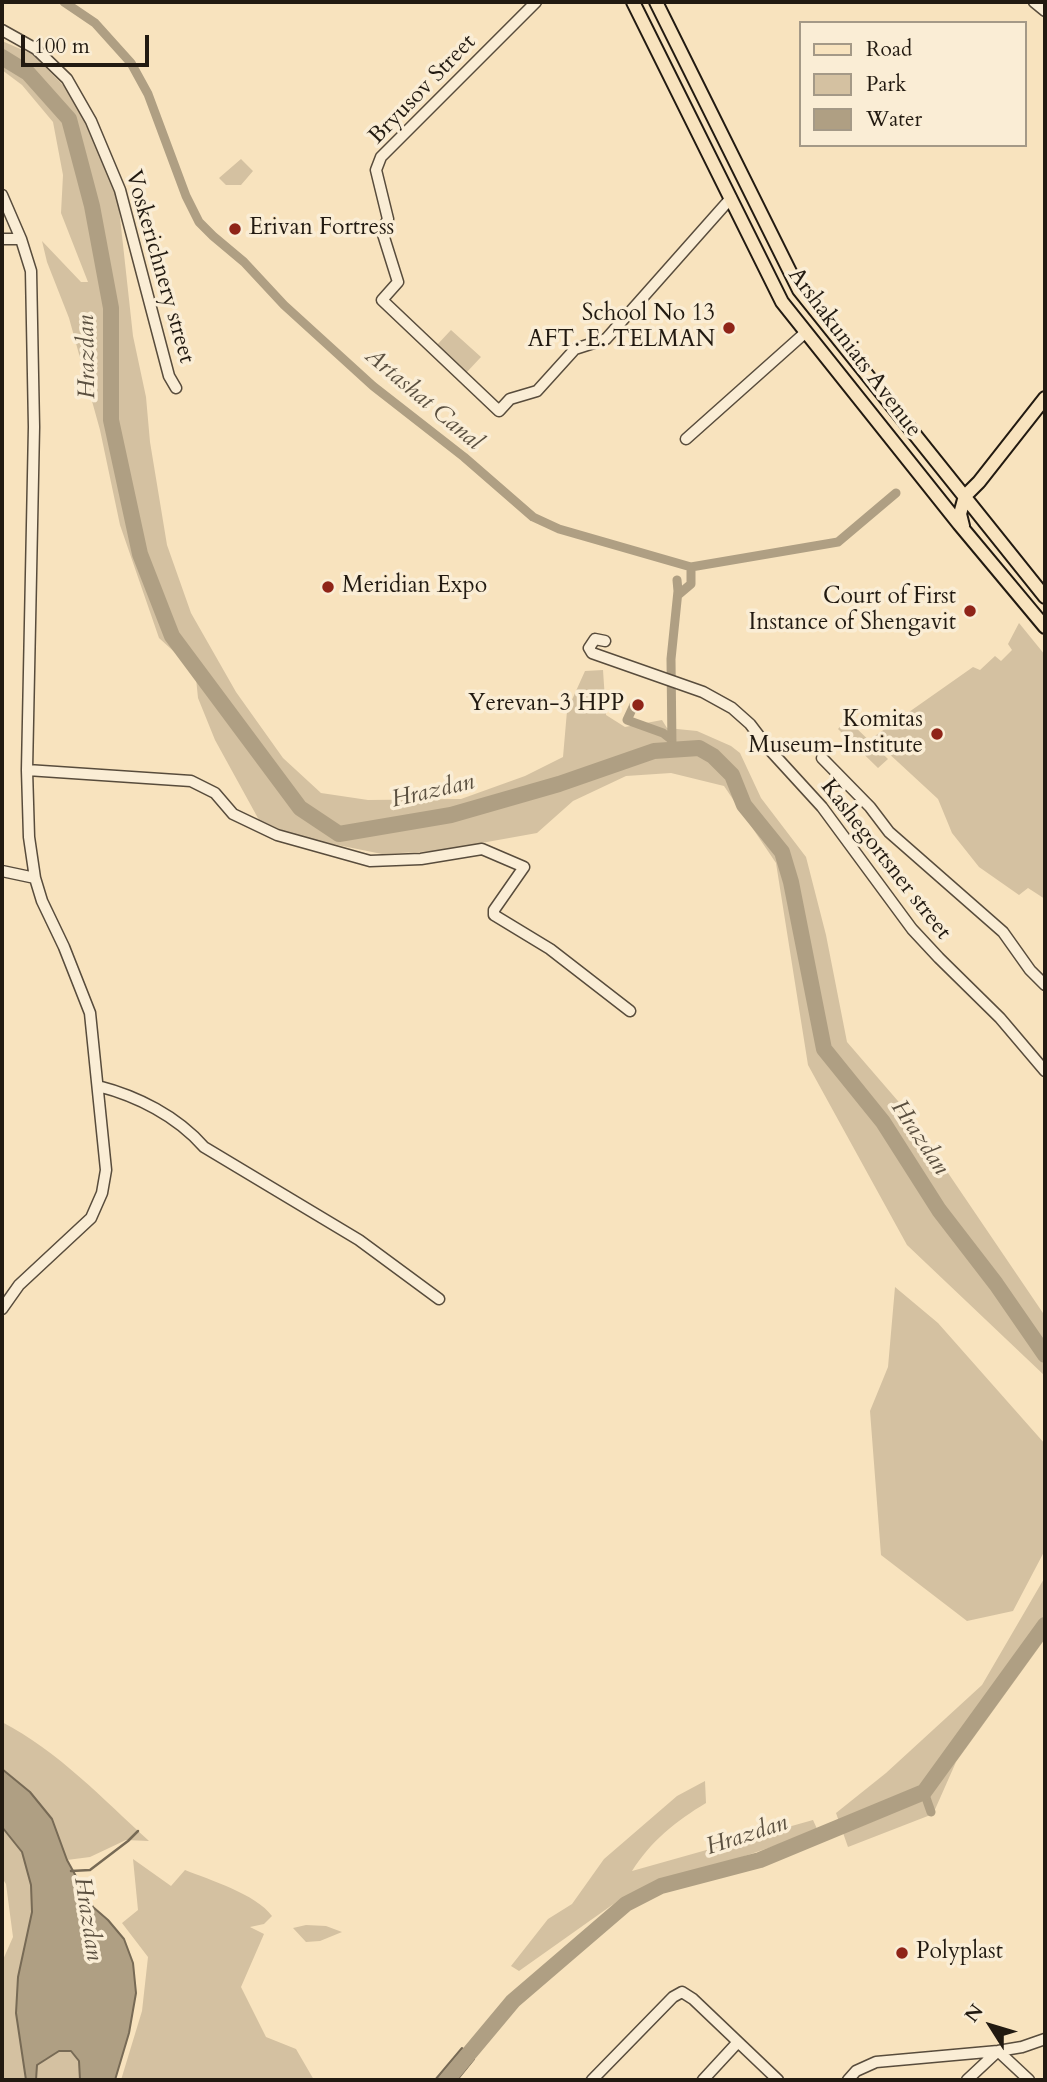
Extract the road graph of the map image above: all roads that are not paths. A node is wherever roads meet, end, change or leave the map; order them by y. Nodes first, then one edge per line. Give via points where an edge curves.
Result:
1 (536, 2) edge
2 (633, 2) edge
3 (656, 2) edge
4 (1034, 2) edge
5 (1045, 11) edge
6 (2, 30) edge
7 (673, 37) junction
8 (653, 47) junction
9 (691, 74) junction
10 (672, 81) junction
11 (2, 195) edge
12 (731, 198) junction
13 (2, 239) edge
14 (21, 239) junction
15 (799, 290) junction
16 (782, 302) junction
17 (806, 332) junction
18 (176, 388) dead end
19 (1045, 398) edge
20 (686, 439) dead end
21 (949, 477) junction
22 (982, 478) junction
23 (933, 489) junction
24 (965, 496) junction
25 (964, 529) junction
26 (1045, 597) edge
27 (1045, 627) edge
28 (605, 640) dead end
29 (822, 758) dead end
30 (27, 770) junction
31 (2, 871) edge
32 (35, 878) junction
33 (1045, 985) edge
34 (630, 1011) dead end
35 (1045, 1071) edge
36 (98, 1086) junction
37 (439, 1299) dead end
38 (2, 1309) edge
39 (1045, 2039) edge
40 (738, 2042) junction
41 (998, 2051) junction
42 (592, 2080) edge
43 (703, 2080) edge
44 (778, 2080) edge
45 (848, 2080) edge
46 (967, 2080) edge
47 (1029, 2080) edge

1 - 12 street, Bryusov Street via 382,157 376,170 388,219 382,231 398,282 382,300 499,411 510,400 537,391 575,349 606,338
2 - 8 main road, Arshakuniats Avenue
3 - 7 main road, Arshakuniats Avenue
4 - 5 street
6 - 18 street, Voskerichnery street via 36,49 67,79 92,121 120,190
7 - 8 main road via 668,46
7 - 9 main road, Arshakuniats Avenue
8 - 10 main road, Arshakuniats Avenue
9 - 10 main road via 680,71
9 - 15 main road, Arshakuniats Avenue
10 - 12 main road, Arshakuniats Avenue
11 - 14 street
12 - 16 main road, Arshakuniats Avenue
13 - 14 street
14 - 30 street via 31,271 34,427
15 - 16 main road via 793,303
15 - 21 main road, Arshakuniats Avenue
16 - 17 main road, Arshakuniats Avenue
17 - 20 street
17 - 23 main road, Arshakuniats Avenue
19 - 22 main road
21 - 22 main road
21 - 24 main road, Arshakuniats Avenue
22 - 24 main road
23 - 24 main road
23 - 25 main road, Arshakuniats Avenue
24 - 25 main road via 960,514
24 - 26 main road, Arshakuniats Avenue
25 - 27 main road, Arshakuniats Avenue
28 - 35 street, Kashegortsner street via 595,639 589,648 592,653 703,692 750,724 822,807 912,929
29 - 33 street, Kashegortsner street via 895,838 1003,932
30 - 32 street
30 - 34 street via 191,781 215,793 233,814 277,835 370,862 482,849 524,867 494,915 550,949
31 - 32 street
32 - 36 street via 90,1013
36 - 37 street via 127,1093 188,1128 204,1147 359,1240
36 - 38 street via 105,1157 102,1193 91,1218 19,1285
39 - 41 street
40 - 42 street via 689,1996 677,1993
40 - 43 street
40 - 44 street
41 - 45 street via 876,2062
41 - 46 street
41 - 47 street

